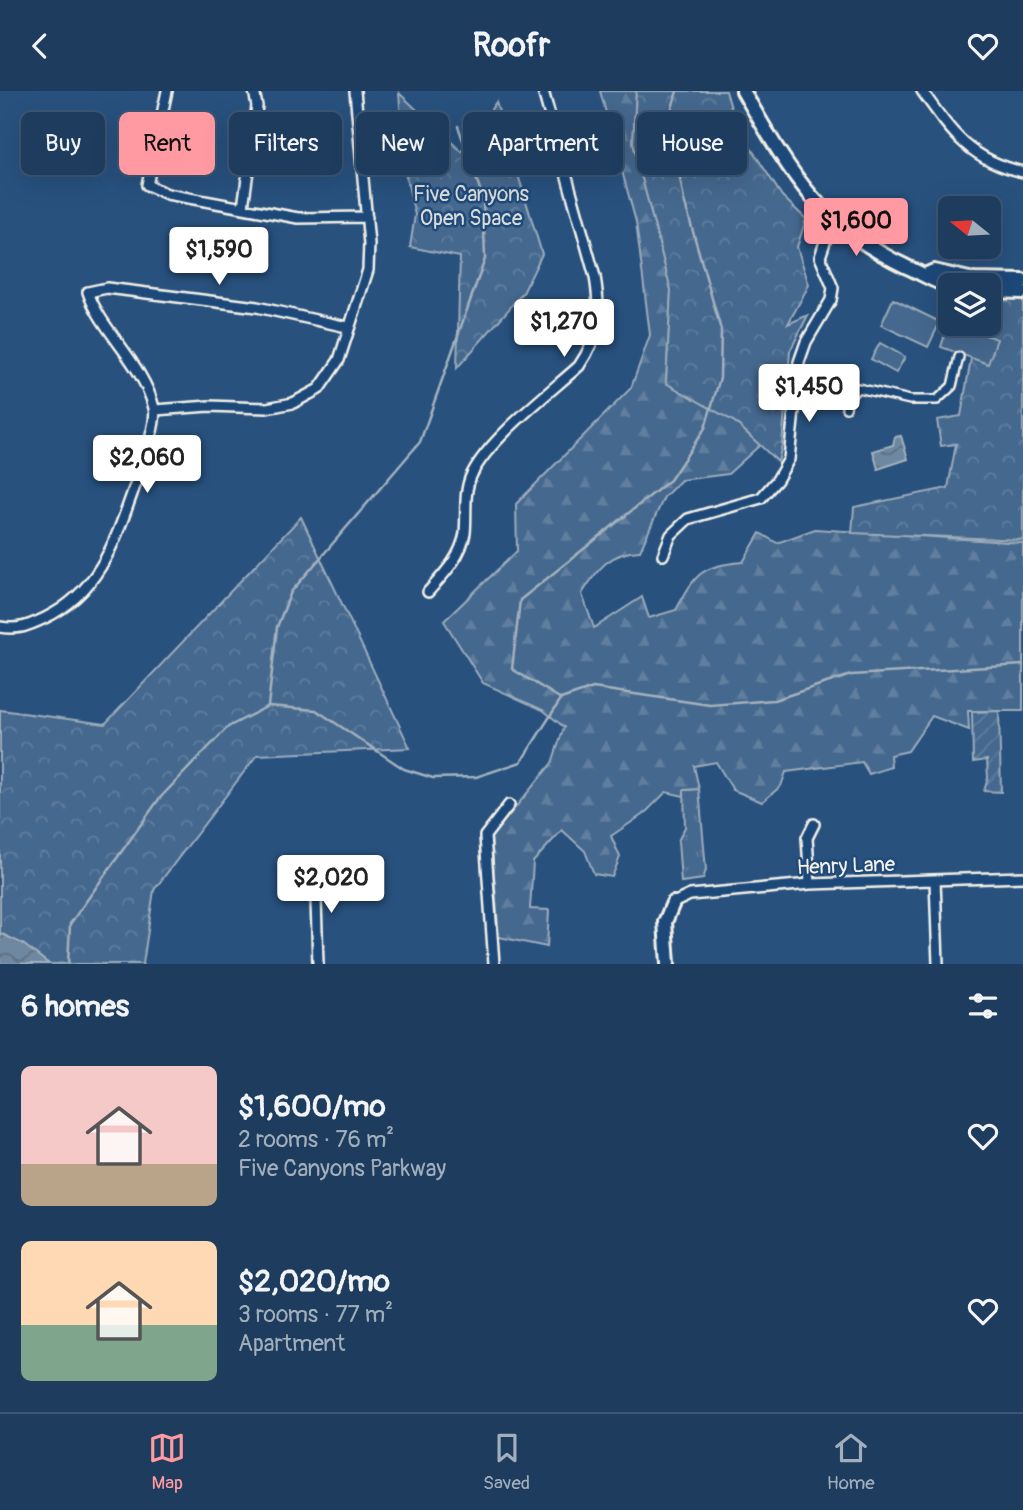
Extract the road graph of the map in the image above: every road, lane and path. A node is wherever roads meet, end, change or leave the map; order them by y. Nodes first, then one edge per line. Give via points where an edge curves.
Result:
1 (167, 91) edge
2 (254, 91) edge
3 (355, 91) edge
4 (543, 91) edge
5 (743, 91) edge
6 (922, 91) edge
7 (1023, 172) edge
8 (243, 207) junction
9 (367, 217) junction
10 (832, 221) junction
11 (925, 275) junction
12 (1023, 281) edge
13 (938, 283) edge
14 (1001, 291) edge
15 (1023, 292) edge
16 (347, 327) junction
17 (959, 357) dead end
18 (846, 408) dead end
19 (155, 409) junction
20 (663, 555) dead end
21 (428, 592) dead end
22 (0, 627) edge
23 (509, 805) dead end
24 (814, 824) dead end
25 (316, 867) dead end
26 (1023, 877) edge
27 (935, 880) junction
28 (810, 884) junction
29 (673, 903) joint
30 (318, 964) edge
31 (494, 964) edge
32 (668, 964) edge
33 (938, 964) edge

1 - 8 street via 148,185 167,194
2 - 8 street via 257,106
3 - 9 street
4 - 21 street via 595,277 600,307 596,332 579,366 484,455 471,475 456,559
5 - 10 main road via 793,173
6 - 7 street via 949,130 972,152
8 - 9 street via 298,218
9 - 16 street via 368,269
10 - 11 main road via 879,254
10 - 20 street via 820,257 833,288 831,300 799,362 789,459 761,498 688,519 671,535
11 - 12 main road via 934,271 985,281
11 - 13 main road
14 - 15 main road
16 - 19 street via 339,360 319,389 293,403 267,408
16 - 19 street via 257,307 107,288 88,292 128,353
17 - 18 street via 952,386 937,400 910,400 858,388 848,397
19 - 22 street via 144,460 111,554 88,587 58,612 20,630
23 - 31 street via 485,836
24 - 28 street via 807,838
25 - 30 street
26 - 27 street, Henry Lane
27 - 28 street, Henry Lane
27 - 33 street
28 - 29 street, Henry Lane via 690,895
29 - 32 main road via 666,922

